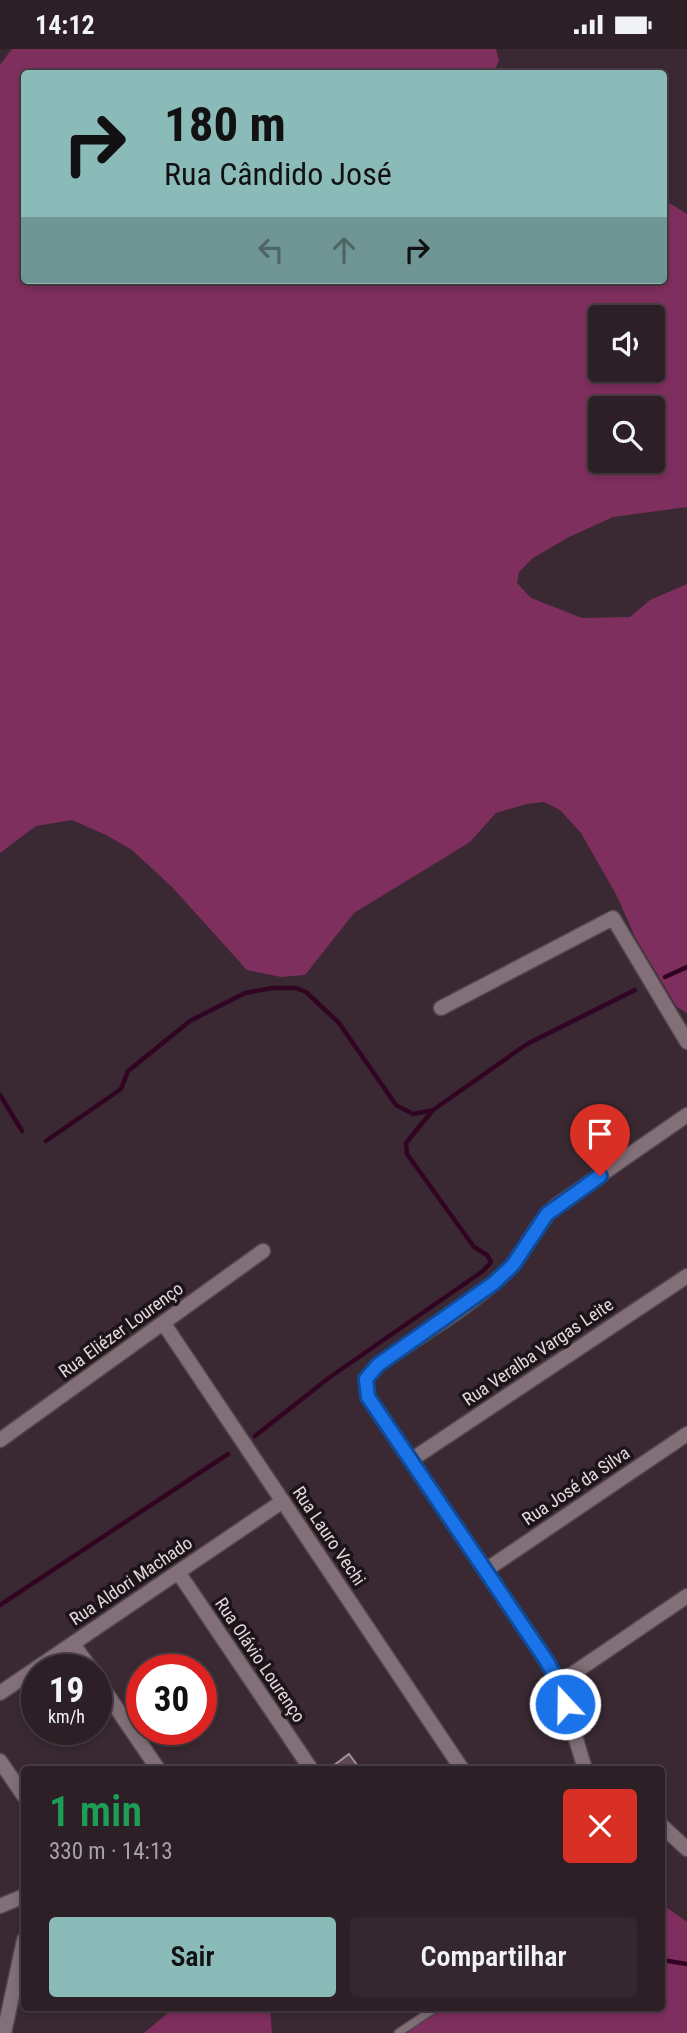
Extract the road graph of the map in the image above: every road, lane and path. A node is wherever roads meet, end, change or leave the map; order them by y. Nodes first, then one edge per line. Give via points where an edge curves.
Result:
1 (441, 1008) dead end
2 (687, 1042) edge
3 (687, 1115) edge
4 (263, 1251) dead end
5 (687, 1276) edge
6 (164, 1324) junction
7 (687, 1434) edge
8 (0, 1440) edge
9 (411, 1460) junction
10 (283, 1501) junction
11 (486, 1570) junction
12 (178, 1572) junction
13 (687, 1596) edge
14 (73, 1644) junction
15 (80, 1654) edge
16 (559, 1683) junction
17 (0, 1693) edge
18 (112, 1701) edge
19 (0, 1761) edge
20 (156, 1766) edge
21 (309, 1766) edge
22 (460, 1766) edge
23 (584, 1766) edge
24 (21, 1792) edge
25 (665, 1830) edge
26 (687, 1849) edge
27 (21, 1897) edge
28 (0, 1906) edge
29 (21, 1954) edge
30 (431, 2011) edge
31 (4, 2033) edge
32 (398, 2033) edge

1 - 2 street via 613,918
3 - 9 street via 557,1205 494,1283 371,1371 366,1379 368,1397
4 - 6 street, Rua Eliézer Lourenço
5 - 9 street, Rua Veralba Vargas Leite
6 - 8 street, Rua Eliézer Lourenço
6 - 10 street, Rua Lauro Vechi
7 - 11 street, Rua José da Silva
9 - 11 street
10 - 12 street, Rua Aldori Machado
10 - 22 street, Rua Lauro Vechi
11 - 16 street
12 - 14 street, Rua Aldori Machado
12 - 21 street, Rua Olávio Lourenço
13 - 16 street
14 - 15 street
14 - 17 street, Rua Aldori Machado
16 - 23 street
18 - 20 street
19 - 24 street
25 - 26 street
27 - 28 street
29 - 31 street
30 - 32 lane

